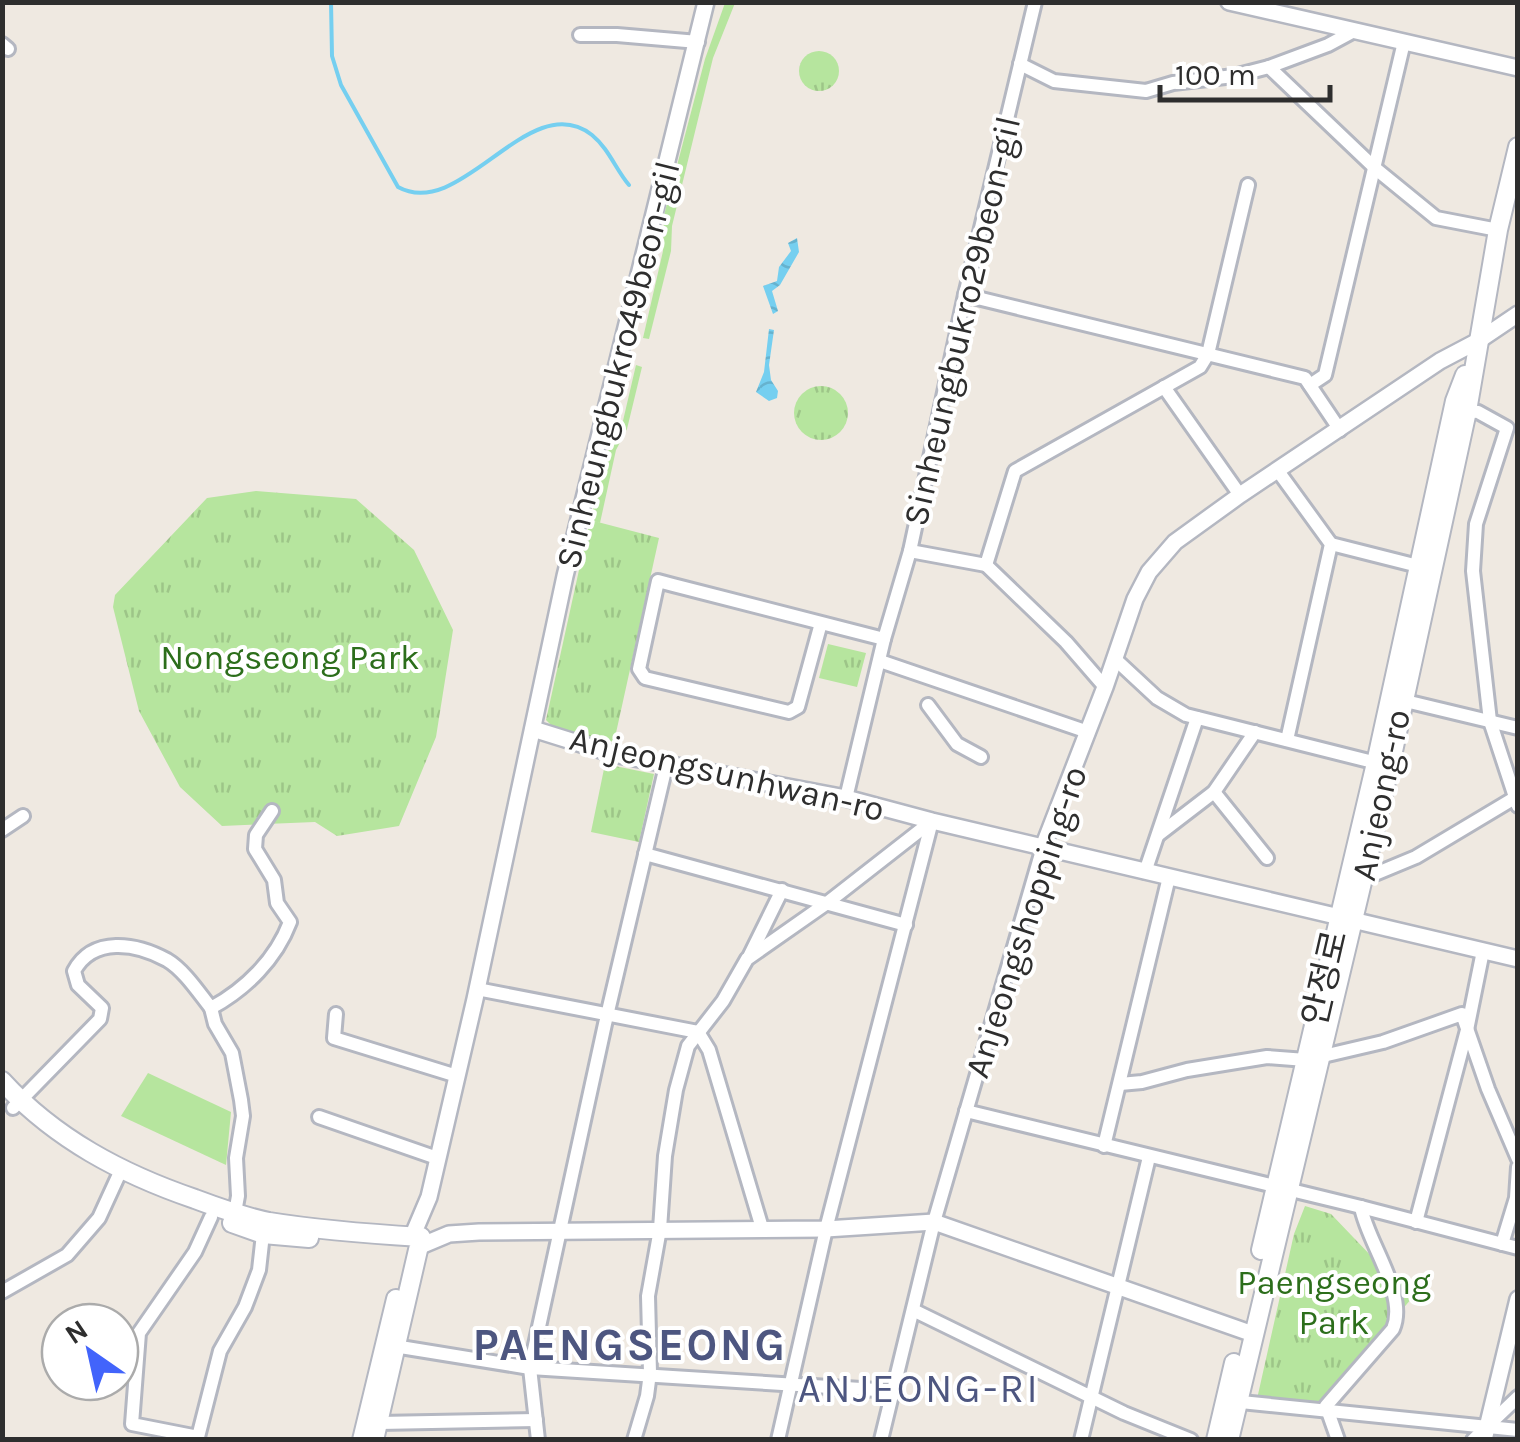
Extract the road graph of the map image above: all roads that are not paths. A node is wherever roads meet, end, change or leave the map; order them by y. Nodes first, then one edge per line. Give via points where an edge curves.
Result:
1 (706, 2) edge
2 (1034, 2) edge
3 (1229, 2) edge
4 (1354, 31) junction
5 (580, 36) dead end
6 (698, 42) junction
7 (1404, 42) junction
8 (1020, 64) junction
9 (1269, 67) junction
10 (1518, 68) edge
11 (1518, 147) edge
12 (1376, 169) junction
13 (1248, 185) dead end
14 (1498, 230) junction
15 (964, 295) junction
16 (1518, 314) edge
17 (1478, 342) junction
18 (1208, 354) junction
19 (1310, 385) junction
20 (1164, 387) junction
21 (1466, 411) junction
22 (1512, 428) edge
23 (1340, 430) junction
24 (1278, 471) junction
25 (1240, 495) junction
26 (1331, 544) junction
27 (910, 552) junction
28 (986, 566) junction
29 (1424, 567) junction
30 (821, 623) junction
31 (884, 639) junction
32 (1115, 659) junction
33 (880, 661) junction
34 (1105, 687) junction
35 (1396, 698) junction
36 (928, 706) dead end
37 (1197, 718) junction
38 (1490, 721) junction
39 (534, 728) junction
40 (1518, 728) edge
41 (1088, 732) junction
42 (1254, 732) junction
43 (1288, 740) junction
44 (981, 756) dead end
45 (1383, 764) junction
46 (666, 766) junction
47 (1214, 792) junction
48 (846, 798) junction
49 (1516, 800) edge
50 (272, 811) dead end
51 (23, 816) dead end
52 (932, 821) junction
53 (2, 830) edge
54 (1158, 836) junction
55 (1043, 847) junction
56 (645, 854) junction
57 (1267, 858) dead end
58 (1146, 872) junction
59 (1168, 877) junction
60 (1356, 877) junction
61 (782, 890) junction
62 (828, 903) junction
63 (1347, 917) junction
64 (906, 925) junction
65 (1483, 951) junction
66 (748, 959) junction
67 (1518, 959) edge
68 (477, 989) junction
69 (211, 1008) junction
70 (336, 1014) dead end
71 (606, 1015) junction
72 (1467, 1030) junction
73 (698, 1032) junction
74 (1313, 1058) junction
75 (457, 1076) junction
76 (2, 1080) edge
77 (1120, 1084) junction
78 (12, 1102) edge
79 (966, 1112) junction
80 (318, 1117) dead end
81 (1104, 1146) junction
82 (1149, 1157) junction
83 (437, 1158) junction
84 (1518, 1159) edge
85 (1518, 1167) edge
86 (118, 1176) junction
87 (1282, 1189) junction
88 (1361, 1206) junction
89 (211, 1217) junction
90 (234, 1218) junction
91 (934, 1222) junction
92 (1416, 1222) junction
93 (762, 1228) junction
94 (826, 1228) junction
95 (660, 1229) junction
96 (561, 1233) junction
97 (263, 1234) junction
98 (415, 1242) junction
99 (1502, 1244) junction
100 (1518, 1248) edge
101 (1118, 1287) junction
102 (2, 1292) edge
103 (1518, 1299) edge
104 (913, 1310) junction
105 (1247, 1333) junction
106 (392, 1346) junction
107 (530, 1368) junction
108 (650, 1373) junction
109 (792, 1382) junction
110 (893, 1390) junction
111 (1091, 1397) junction
112 (1518, 1397) edge
113 (1232, 1401) junction
114 (1326, 1412) junction
115 (536, 1420) junction
116 (1518, 1430) edge
117 (377, 1431) edge
118 (1486, 1434) edge
119 (362, 1440) edge
120 (538, 1440) edge
121 (634, 1440) edge
122 (778, 1440) edge
123 (880, 1440) edge
124 (1081, 1440) edge
125 (1191, 1440) edge
126 (1216, 1440) edge
127 (1229, 1440) edge
128 (1338, 1440) edge
129 (1473, 1440) edge

1 - 6 street, Sinheungbukro49beon-gil
2 - 8 street, Sinheungbukro29beon-gil
3 - 4 street
4 - 7 street
4 - 9 street
5 - 6 street
6 - 39 street, Sinheungbukro49beon-gil via 565,576
7 - 10 street
7 - 12 street
8 - 9 street via 1054,81 1146,92
8 - 15 street, Sinheungbukro29beon-gil
9 - 12 street
11 - 14 main road, Anjeong-ro
12 - 14 street via 1436,218
12 - 19 street via 1325,375
13 - 18 street
14 - 17 main road, Anjeong-ro
15 - 18 street
15 - 27 street, Sinheungbukro29beon-gil
16 - 17 street, Anjeongshopping-ro
17 - 21 main road, Anjeong-ro
17 - 23 street, Anjeongshopping-ro
17 - 29 main road via 1455,402
18 - 19 street via 1305,378
18 - 20 street
19 - 23 street
20 - 25 street
20 - 28 street via 1015,471
21 - 22 street
21 - 29 main road, Anjeong-ro
22 - 38 street via 1476,524 1473,571
23 - 24 street, Anjeongshopping-ro
24 - 25 street, Anjeongshopping-ro
24 - 26 street
25 - 32 street, Anjeongshopping-ro via 1174,542 1148,572
26 - 29 street
26 - 43 street
27 - 28 street
27 - 31 street, Sinheungbukro29beon-gil
28 - 34 street
29 - 35 main road, Anjeong-ro
30 - 30 street via 658,581 639,669 645,678 789,712 798,707
30 - 31 street
31 - 33 street, Sinheungbukro29beon-gil
32 - 34 street, Anjeongshopping-ro
32 - 37 street via 1157,698
33 - 41 street
33 - 48 street, Sinheungbukro29beon-gil
34 - 41 street, Anjeongshopping-ro
35 - 38 street
35 - 45 main road, Anjeong-ro
36 - 44 street via 957,744
37 - 42 street
37 - 54 street
38 - 40 street
38 - 49 street
39 - 46 street, Anjeongsunhwan-ro
39 - 68 street, Anjeongsunhwan-ro
41 - 55 street, Anjeongshopping-ro
42 - 43 street
42 - 47 street
43 - 45 street
45 - 60 main road, Anjeong-ro
46 - 48 street, Anjeongsunhwan-ro
46 - 56 street
47 - 54 street
47 - 57 street
48 - 52 street, Anjeongsunhwan-ro
49 - 60 street via 1416,856
50 - 69 street via 255,849 290,922 269,961
51 - 53 street
52 - 55 street, Anjeongsunhwan-ro
52 - 62 street
52 - 64 street
54 - 58 street
55 - 58 street, Anjeongsunhwan-ro
55 - 79 street, Anjeongshopping-ro
56 - 61 street
56 - 71 street
58 - 59 street, Anjeongsunhwan-ro
59 - 63 street, Anjeongsunhwan-ro
59 - 77 street
60 - 63 main road, Anjeong-ro
61 - 62 street
61 - 66 street
62 - 64 street
62 - 66 street
63 - 65 street, Anjeongsunhwan-ro
63 - 74 main road, Anjeong-ro
64 - 94 street
65 - 67 street, Anjeongsunhwan-ro
65 - 72 street
66 - 73 street
68 - 71 street
68 - 75 street, Anjeongsunhwan-ro
69 - 78 street via 169,961 123,945 96,948 74,971 78,986 102,1008 100,1019
69 - 90 street via 239,1078 243,1116
70 - 75 street via 334,1038
71 - 73 street
71 - 96 street
72 - 74 street via 1462,1014
72 - 84 street
72 - 92 street
73 - 93 street via 710,1050
73 - 95 street via 676,1090
74 - 77 street via 1266,1057
74 - 87 main road, Anjeong-ro
75 - 83 street, Anjeongsunhwan-ro
76 - 78 main road
77 - 81 street
78 - 86 main road via 49,1140
79 - 81 street
79 - 91 street, Anjeongshopping-ro
80 - 83 street
81 - 82 street
82 - 87 street
82 - 101 street
83 - 98 street, Anjeongsunhwan-ro
85 - 99 street
86 - 89 main road
86 - 90 main road
86 - 102 street via 98,1218 67,1255
87 - 88 street
87 - 105 main road, Anjeong-ro
88 - 92 street
88 - 114 street via 1396,1322
89 - 90 main road
89 - 97 street via 140,1333 132,1424 198,1437 220,1351 259,1270
90 - 97 main road
90 - 98 main road
91 - 94 street
91 - 101 street
91 - 104 street, Anjeongshopping-ro
92 - 99 street
93 - 94 street
93 - 95 street
94 - 109 street
95 - 96 street
95 - 108 street via 648,1296
96 - 98 street via 449,1234
96 - 107 street
97 - 98 main road
98 - 106 main road, Anjeongsunhwan-ro
99 - 100 street
101 - 105 street
101 - 111 street
103 - 118 street
104 - 110 street, Anjeongshopping-ro
104 - 111 street
105 - 113 main road, Anjeong-ro
106 - 107 street
106 - 117 main road
106 - 119 main road, Anjeongsunhwan-ro
107 - 108 street
107 - 115 street
108 - 109 street
108 - 121 street
109 - 110 street
109 - 122 street
110 - 123 street, Anjeongshopping-ro
111 - 124 street
111 - 125 street
112 - 118 street
113 - 114 street
113 - 126 main road
113 - 127 main road, Anjeong-ro
114 - 118 street
114 - 128 street
115 - 117 street
115 - 120 street
116 - 118 street
118 - 129 street

